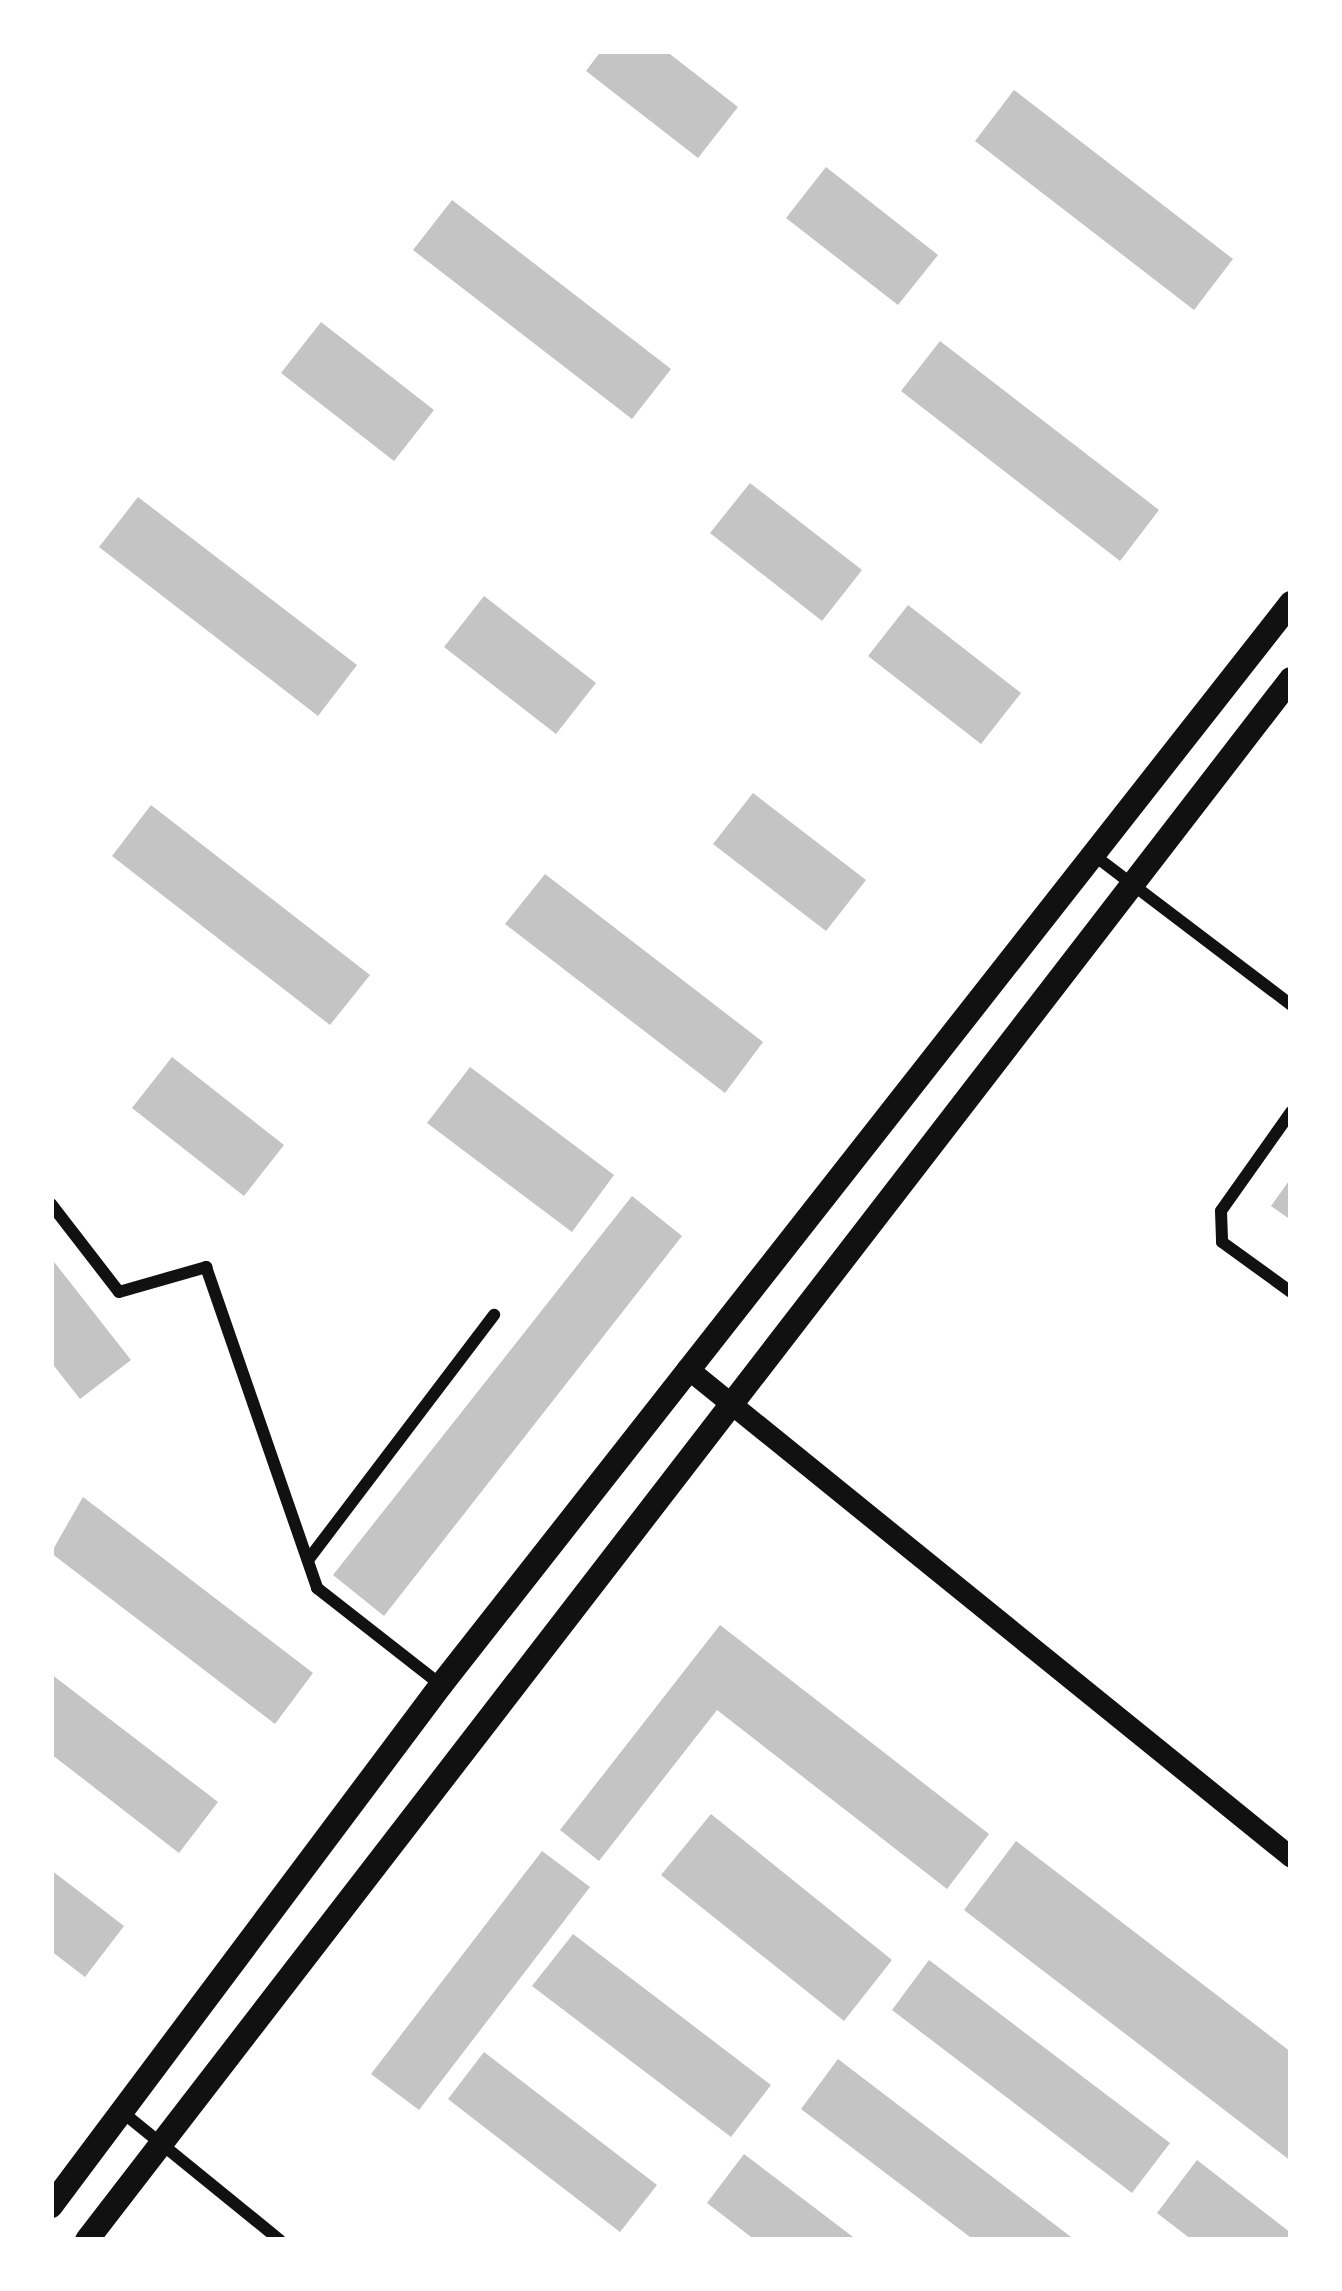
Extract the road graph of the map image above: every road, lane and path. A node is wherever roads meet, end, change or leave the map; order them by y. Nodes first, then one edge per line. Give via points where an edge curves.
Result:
1 (1291, 603) edge
2 (1291, 679) edge
3 (1095, 856) junction
4 (1130, 884) junction
5 (1291, 1006) edge
6 (1291, 1112) edge
7 (51, 1204) edge
8 (1291, 1292) edge
9 (494, 1316) dead end
10 (686, 1368) junction
11 (725, 1400) junction
12 (308, 1560) junction
13 (441, 1685) junction
14 (1291, 1857) edge
15 (120, 2110) junction
16 (158, 2142) junction
17 (51, 2206) edge
18 (87, 2240) edge
19 (280, 2240) edge

1 - 3 main road
2 - 4 main road
3 - 4 street
3 - 10 main road
4 - 5 street
4 - 11 main road
6 - 8 street via 1221,1211 1222,1242
7 - 12 street via 119,1292 206,1267
9 - 12 street
10 - 11 street
10 - 13 main road
11 - 14 street
11 - 16 main road
12 - 13 street via 317,1588
13 - 15 main road
15 - 16 street
15 - 17 main road
16 - 18 main road
16 - 19 street

